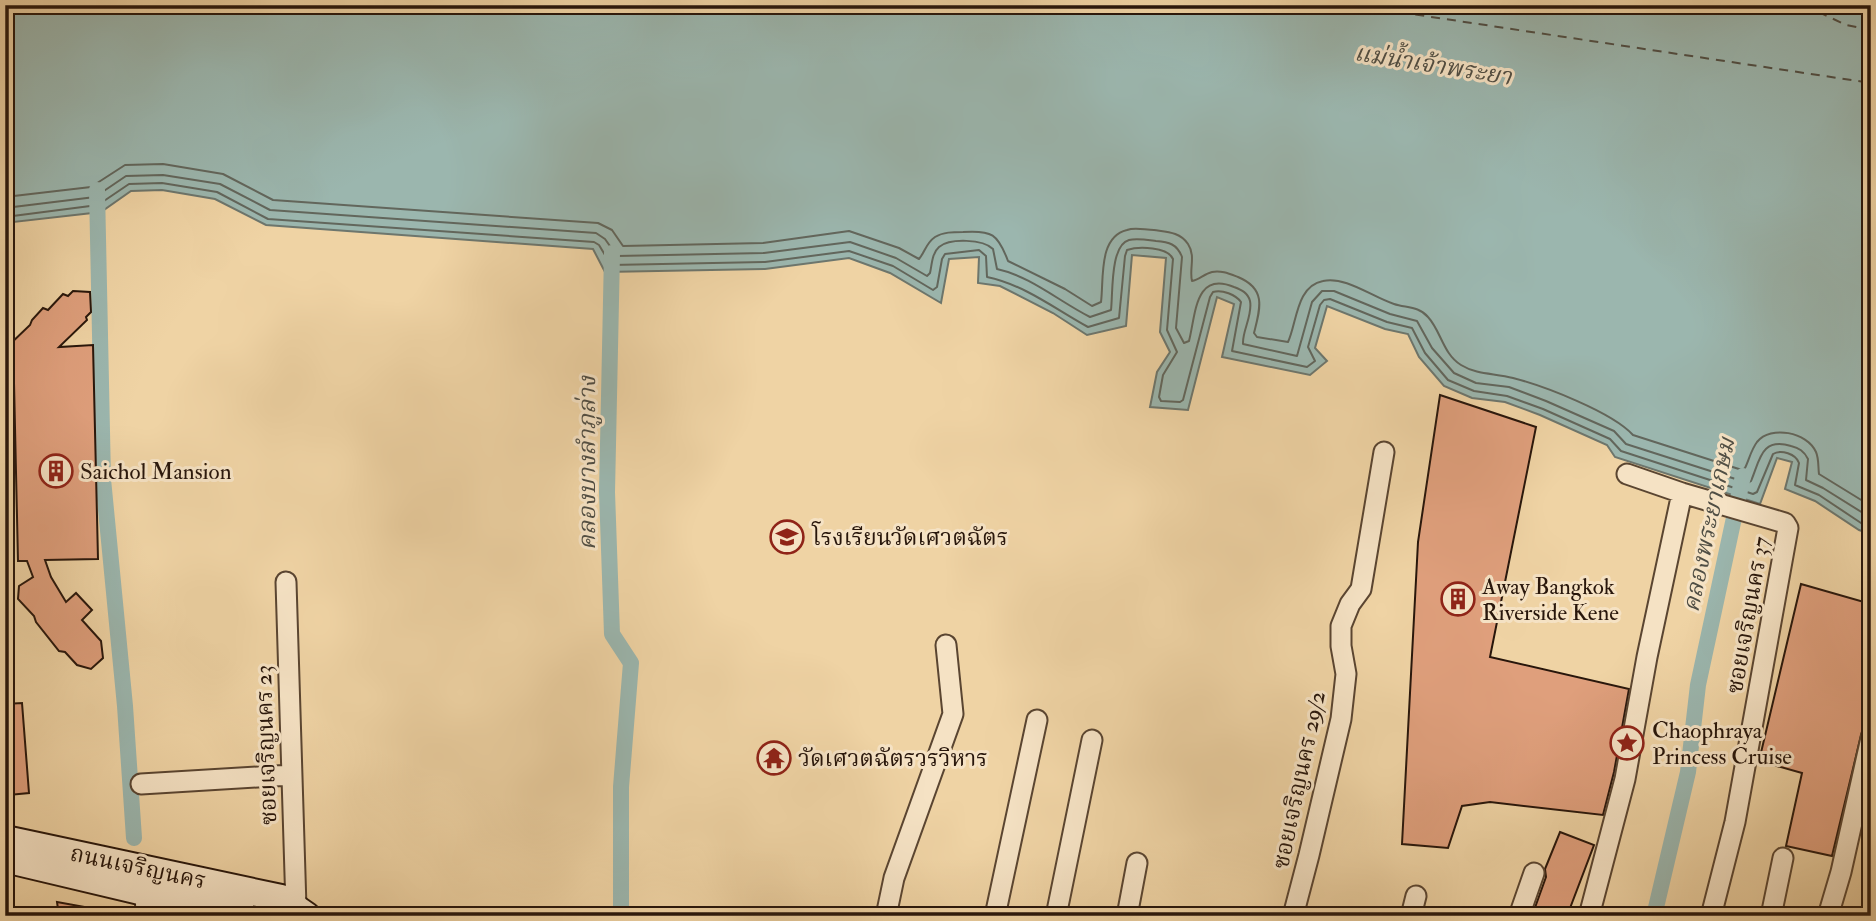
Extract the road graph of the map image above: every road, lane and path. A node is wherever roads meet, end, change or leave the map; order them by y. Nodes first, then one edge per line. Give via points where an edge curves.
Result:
1 (1384, 452) dead end
2 (1627, 474) dead end
3 (1682, 493) junction
4 (286, 582) dead end
5 (946, 645) dead end
6 (1037, 720) dead end
7 (1871, 738) edge
8 (1092, 740) dead end
9 (291, 775) junction
10 (141, 784) dead end
11 (5, 839) edge
12 (1783, 858) dead end
13 (5, 859) edge
14 (1137, 863) dead end
15 (1534, 873) dead end
16 (1416, 896) dead end
17 (145, 903) edge
18 (302, 912) edge
19 (245, 916) edge
20 (886, 916) edge
21 (995, 916) edge
22 (1056, 916) edge
23 (1127, 916) edge
24 (1293, 916) edge
25 (1411, 916) edge
26 (1520, 916) edge
27 (1589, 916) edge
28 (1711, 916) edge
29 (1771, 916) edge
30 (1828, 916) edge

1 - 24 street, ซอยเจริญนคร 29/2 via 1361,589 1341,626 1346,674 1341,719
2 - 3 street
3 - 27 street via 1625,779
3 - 28 street, ซอยเจริญนคร 37 via 1785,523 1788,528 1735,822
4 - 9 street, ซอยเจริญนคร 23
5 - 20 street via 953,714 894,878
6 - 21 street
7 - 30 street
8 - 22 street
9 - 10 street
9 - 18 street, ซอยเจริญนคร 23
11 - 18 main road, ถนนเจริญนคร via 281,898
12 - 29 street
13 - 17 main road, ถนนเจริญนคร
14 - 23 street
15 - 26 street
16 - 25 street
17 - 19 main road, ถนนเจริญนคร

